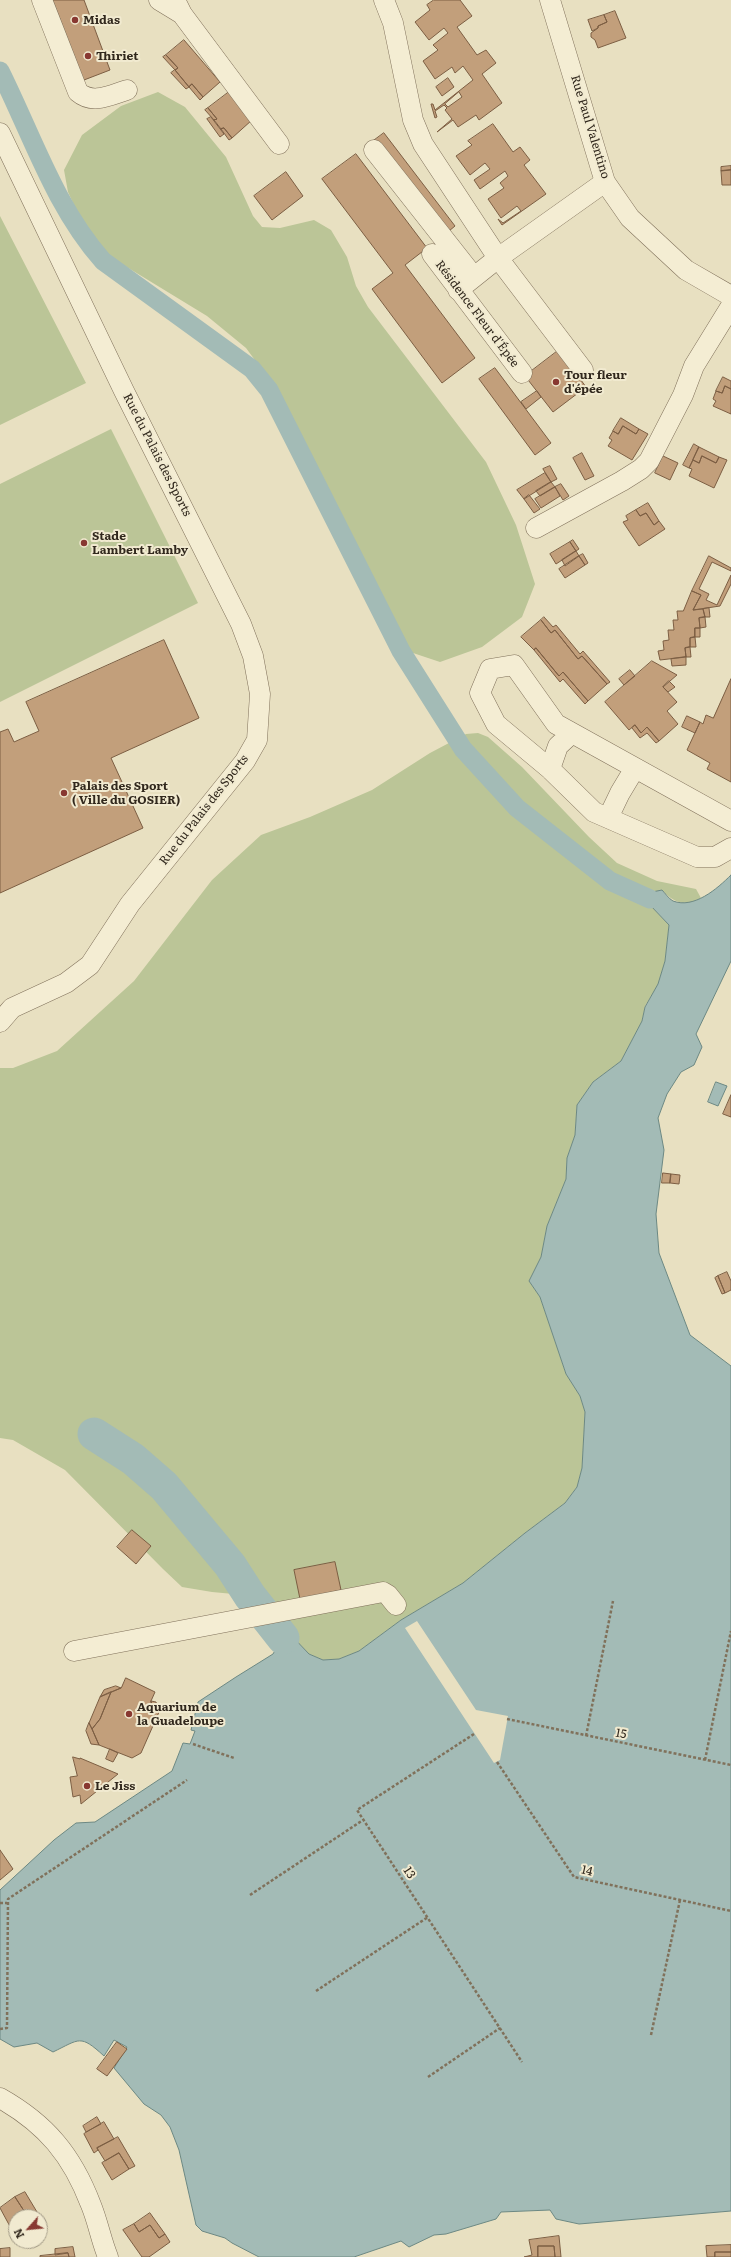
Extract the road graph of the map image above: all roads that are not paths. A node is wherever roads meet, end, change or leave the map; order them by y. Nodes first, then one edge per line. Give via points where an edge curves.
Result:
1 (42, 0) edge
2 (159, 0) edge
3 (384, 0) edge
4 (550, 0) edge
5 (178, 7) edge
6 (127, 90) dead end
7 (0, 133) edge
8 (280, 144) dead end
9 (374, 150) dead end
10 (605, 182) junction
11 (432, 254) dead end
12 (498, 258) junction
13 (474, 277) junction
14 (458, 290) junction
15 (731, 296) edge
16 (731, 306) edge
17 (583, 370) dead end
18 (522, 373) dead end
19 (536, 528) dead end
20 (572, 732) junction
21 (635, 768) junction
22 (550, 769) junction
23 (608, 818) junction
24 (731, 821) edge
25 (731, 848) edge
26 (0, 1022) edge
27 (396, 1605) dead end
28 (74, 1651) dead end
29 (0, 2098) edge
30 (108, 2257) edge

1 - 6 street via 78,92 90,99 97,99
2 - 5 street
3 - 12 street via 394,23 417,132
4 - 10 street, Rue Paul Valentino
5 - 8 street
7 - 26 street, Rue du Palais des Sports via 124,391 227,593 253,656 260,694 257,740 245,761 130,904 90,965 66,983 12,1008
9 - 13 street
10 - 12 street
10 - 15 street, Rue Paul Valentino via 630,218 686,270
11 - 14 street, Résidence Fleur d'Épée
12 - 13 street
12 - 17 street
13 - 14 street
14 - 18 street, Résidence Fleur d'Épée
16 - 19 street via 694,366 683,395 648,461 641,469
20 - 21 street
20 - 22 street via 558,746
20 - 22 street via 556,724 514,665 490,669 480,693 496,724
21 - 23 street
21 - 24 street
22 - 23 street via 594,812
23 - 25 street via 697,857 715,857
27 - 28 street via 383,1592
29 - 30 street via 25,2112 48,2133 74,2166 91,2205

